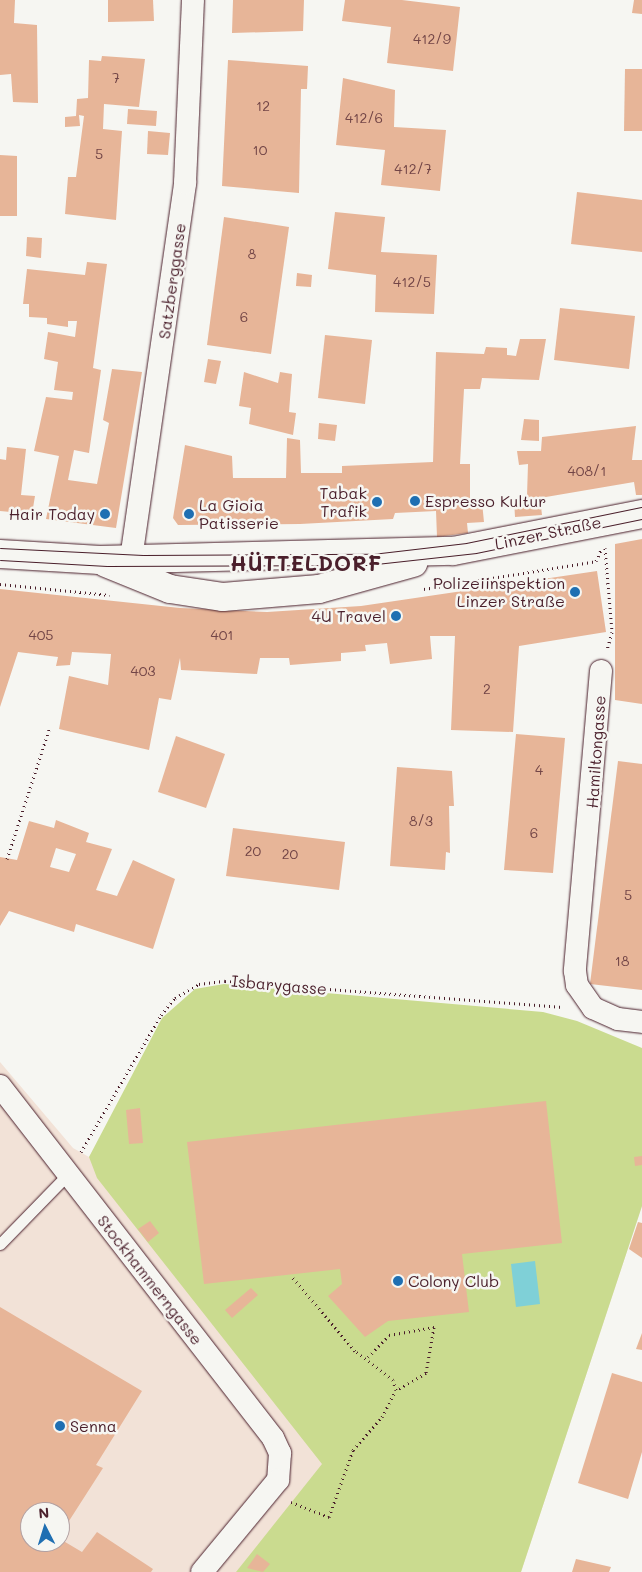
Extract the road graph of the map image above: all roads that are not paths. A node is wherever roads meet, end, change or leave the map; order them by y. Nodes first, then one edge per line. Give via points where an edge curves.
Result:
1 (193, 0) edge
2 (642, 514) edge
3 (453, 551) junction
4 (0, 554) edge
5 (131, 559) junction
6 (100, 560) junction
7 (601, 671) road end
8 (642, 1022) edge
9 (0, 1086) edge
10 (68, 1174) junction
11 (0, 1244) edge
12 (202, 1572) edge

1 - 5 street, Satzberggasse via 182,210
2 - 3 main road, Linzer Straße
3 - 5 main road, Linzer Straße
3 - 6 main road, Linzer Straße via 363,580 272,596 223,597 170,589
4 - 6 main road, Linzer Straße
5 - 6 main road, Linzer Straße
7 - 8 street, Hamiltongasse via 592,812 575,956 577,985 593,1008 618,1019
9 - 10 street, Stockhammerngasse
10 - 11 lane
10 - 12 street, Stockhammerngasse via 274,1438 280,1453 278,1480

